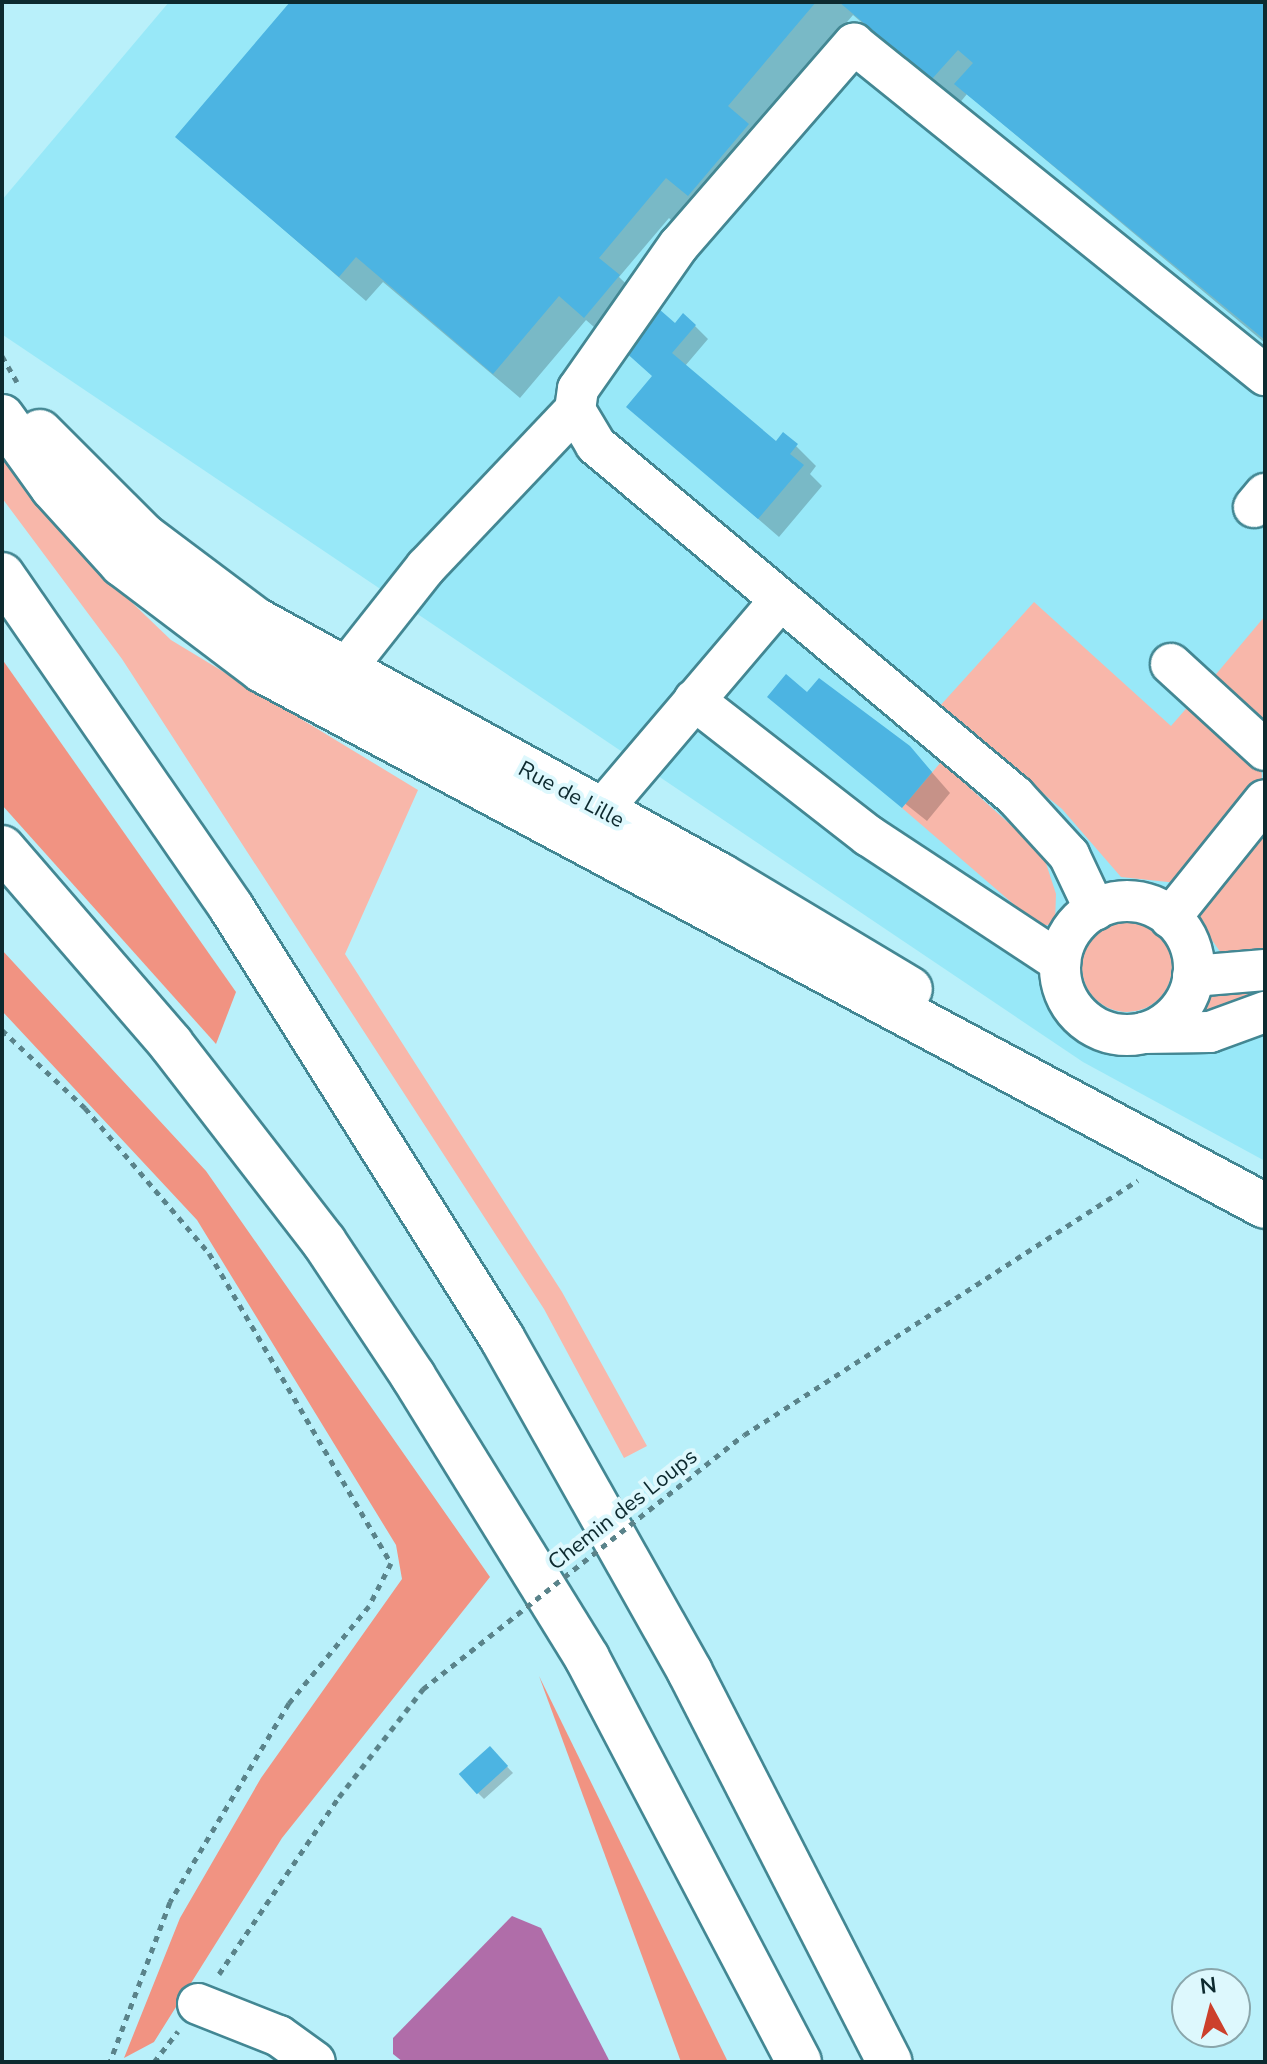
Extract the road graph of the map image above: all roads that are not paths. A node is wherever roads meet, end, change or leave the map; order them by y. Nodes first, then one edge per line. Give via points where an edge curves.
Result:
1 (1265, 375) edge
2 (2, 388) edge
3 (575, 410) junction
4 (2, 417) edge
5 (2, 575) edge
6 (778, 603) junction
7 (1171, 664) dead end
8 (343, 672) junction
9 (694, 700) junction
10 (1265, 750) edge
11 (1265, 800) edge
12 (589, 825) junction
13 (2, 848) edge
14 (1095, 910) junction
15 (1170, 918) junction
16 (1060, 962) junction
17 (1265, 970) edge
18 (1193, 976) junction
19 (1265, 1012) edge
20 (1143, 1033) junction
21 (1265, 1206) edge
22 (198, 2004) road end
23 (315, 2062) edge
24 (799, 2062) edge
25 (890, 2062) edge

1 - 3 lane via 854,44 679,245 585,371
2 - 8 main road, Rue de Lille via 168,557
3 - 6 lane via 596,445
3 - 8 lane via 426,567
4 - 12 main road, Rue de Lille via 99,541 211,638
5 - 25 main road via 231,907 502,1338 704,1698
6 - 9 lane
6 - 14 lane via 1015,796 1069,855
7 - 10 lane
8 - 12 main road, Rue de Lille
9 - 12 lane
9 - 16 lane via 869,836
11 - 15 lane
12 - 21 main road, Rue de Lille via 813,930
13 - 24 main road via 180,1057 324,1242 405,1363 587,1658
14 - 15 lane via 1133,901
14 - 16 lane via 1072,929
15 - 18 lane via 1188,940
16 - 20 lane via 1065,996 1078,1015 1120,1035
17 - 18 lane
18 - 20 lane via 1182,1007
19 - 20 lane via 1210,1032
22 - 23 lane via 279,2036

